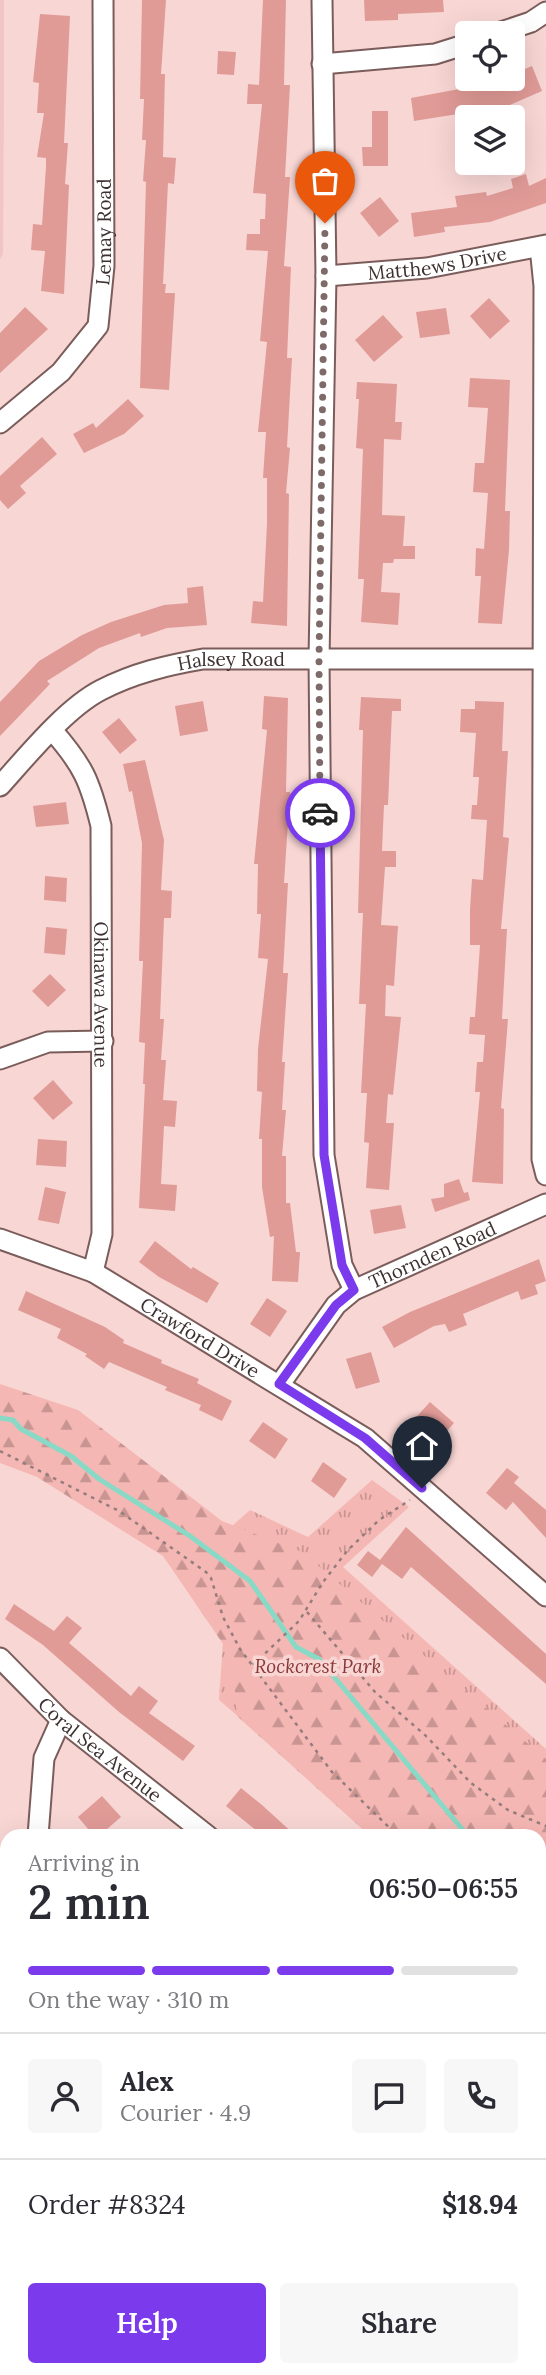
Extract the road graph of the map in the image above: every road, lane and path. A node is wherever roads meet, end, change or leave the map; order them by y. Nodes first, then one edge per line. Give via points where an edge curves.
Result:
1 (103, 0) edge
2 (323, 0) edge
3 (546, 12) edge
4 (525, 24) edge
5 (455, 48) edge
6 (322, 64) junction
7 (543, 246) edge
8 (326, 276) junction
9 (0, 423) edge
10 (319, 659) junction
11 (544, 659) edge
12 (52, 730) junction
13 (0, 786) edge
14 (103, 1041) junction
15 (0, 1059) edge
16 (546, 1175) edge
17 (546, 1204) edge
18 (0, 1239) edge
19 (93, 1272) junction
20 (354, 1290) junction
21 (279, 1384) junction
22 (0, 1451) edge
23 (422, 1488) junction
24 (546, 1595) edge
25 (307, 1612) junction
26 (0, 1658) edge
27 (253, 1665) junction
28 (61, 1720) junction
29 (546, 1826) edge
30 (39, 1829) edge
31 (199, 1829) edge
32 (391, 1829) edge

1 - 9 street, Lemay Road via 104,267 98,326 61,372
2 - 6 street
3 - 4 street
5 - 6 street via 435,54
6 - 8 street
7 - 8 street, Matthews Drive via 427,268
7 - 11 street
8 - 10 street
10 - 11 street, Halsey Road
10 - 12 street, Halsey Road via 203,659 155,667 99,691
10 - 20 street via 324,1155 342,1265
11 - 16 street via 542,1158
12 - 13 street, Halsey Road
12 - 14 street, Okinawa Avenue via 91,784 101,826
14 - 15 street via 48,1042
14 - 19 street, Okinawa Avenue via 102,1234
17 - 20 street, Thornden Road
18 - 19 street, Crawford Drive
19 - 21 street, Crawford Drive
20 - 21 street, Thornden Road via 336,1305
21 - 23 street, Crawford Drive via 365,1438
22 - 27 path via 119,1511 195,1562 211,1578 229,1632
23 - 24 street, Crawford Drive
23 - 25 path via 347,1551
25 - 27 path
25 - 29 path via 375,1692 471,1783 508,1810
26 - 28 street, Coral Sea Avenue
27 - 32 path via 332,1772
28 - 30 street via 44,1758
28 - 31 street, Coral Sea Avenue

